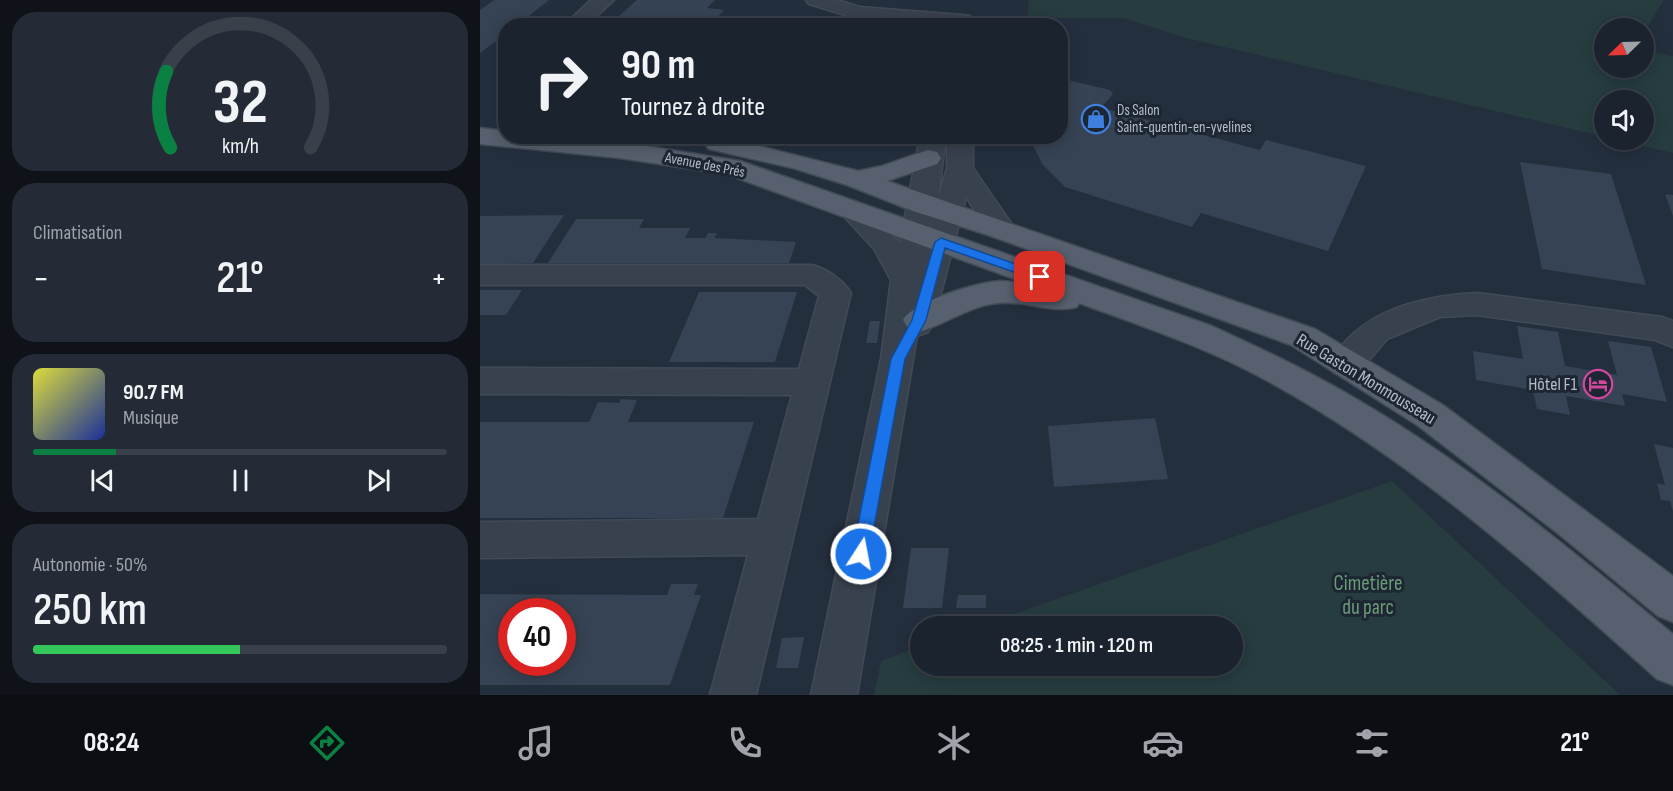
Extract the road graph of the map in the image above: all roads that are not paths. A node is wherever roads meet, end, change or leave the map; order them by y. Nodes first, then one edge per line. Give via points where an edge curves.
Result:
1 (604, 0) edge
2 (816, 0) edge
3 (966, 0) edge
4 (583, 18) edge
5 (851, 18) edge
6 (963, 18) edge
7 (480, 114) edge
8 (498, 116) edge
9 (480, 136) edge
10 (498, 137) edge
11 (574, 144) edge
12 (714, 144) edge
13 (960, 144) edge
14 (930, 147) edge
15 (731, 167) junction
16 (960, 168) junction
17 (857, 179) junction
18 (852, 211) junction
19 (932, 223) junction
20 (1001, 229) junction
21 (480, 275) edge
22 (906, 280) junction
23 (1133, 293) junction
24 (919, 320) junction
25 (1673, 335) edge
26 (898, 359) junction
27 (1346, 364) junction
28 (480, 381) edge
29 (812, 382) junction
30 (773, 537) junction
31 (480, 540) edge
32 (1673, 602) edge
33 (1673, 663) edge
34 (733, 695) edge
35 (834, 695) edge

1 - 4 street
2 - 5 street
3 - 6 street
7 - 8 main road
9 - 10 main road, Avenue des Prés
11 - 15 main road, Avenue des Prés
12 - 17 main road, Avenue des Prés
13 - 16 street
14 - 17 main road via 888,173
14 - 19 street
15 - 18 main road, Avenue des Prés
15 - 19 main road via 744,163 805,178
16 - 19 street
16 - 20 street
17 - 19 main road, Avenue des Prés
18 - 19 main road, Avenue des Prés
18 - 22 street via 886,244
19 - 20 main road, Rue Gaston Monmousseau
19 - 22 street
19 - 23 main road
19 - 24 street
20 - 23 main road, Rue Gaston Monmousseau
21 - 29 street via 812,275 835,293
22 - 26 street
23 - 24 main road via 999,292 951,304
23 - 27 main road, Rue Gaston Monmousseau via 1303,338
23 - 33 main road, Rue Gaston Monmousseau via 1180,324 1266,363 1380,429 1540,549
24 - 26 street
25 - 27 street via 1662,329 1477,304 1439,306 1376,331
26 - 35 street
27 - 32 main road, Rue Gaston Monmousseau via 1430,415
28 - 29 street
29 - 30 street
30 - 31 street
30 - 34 street

